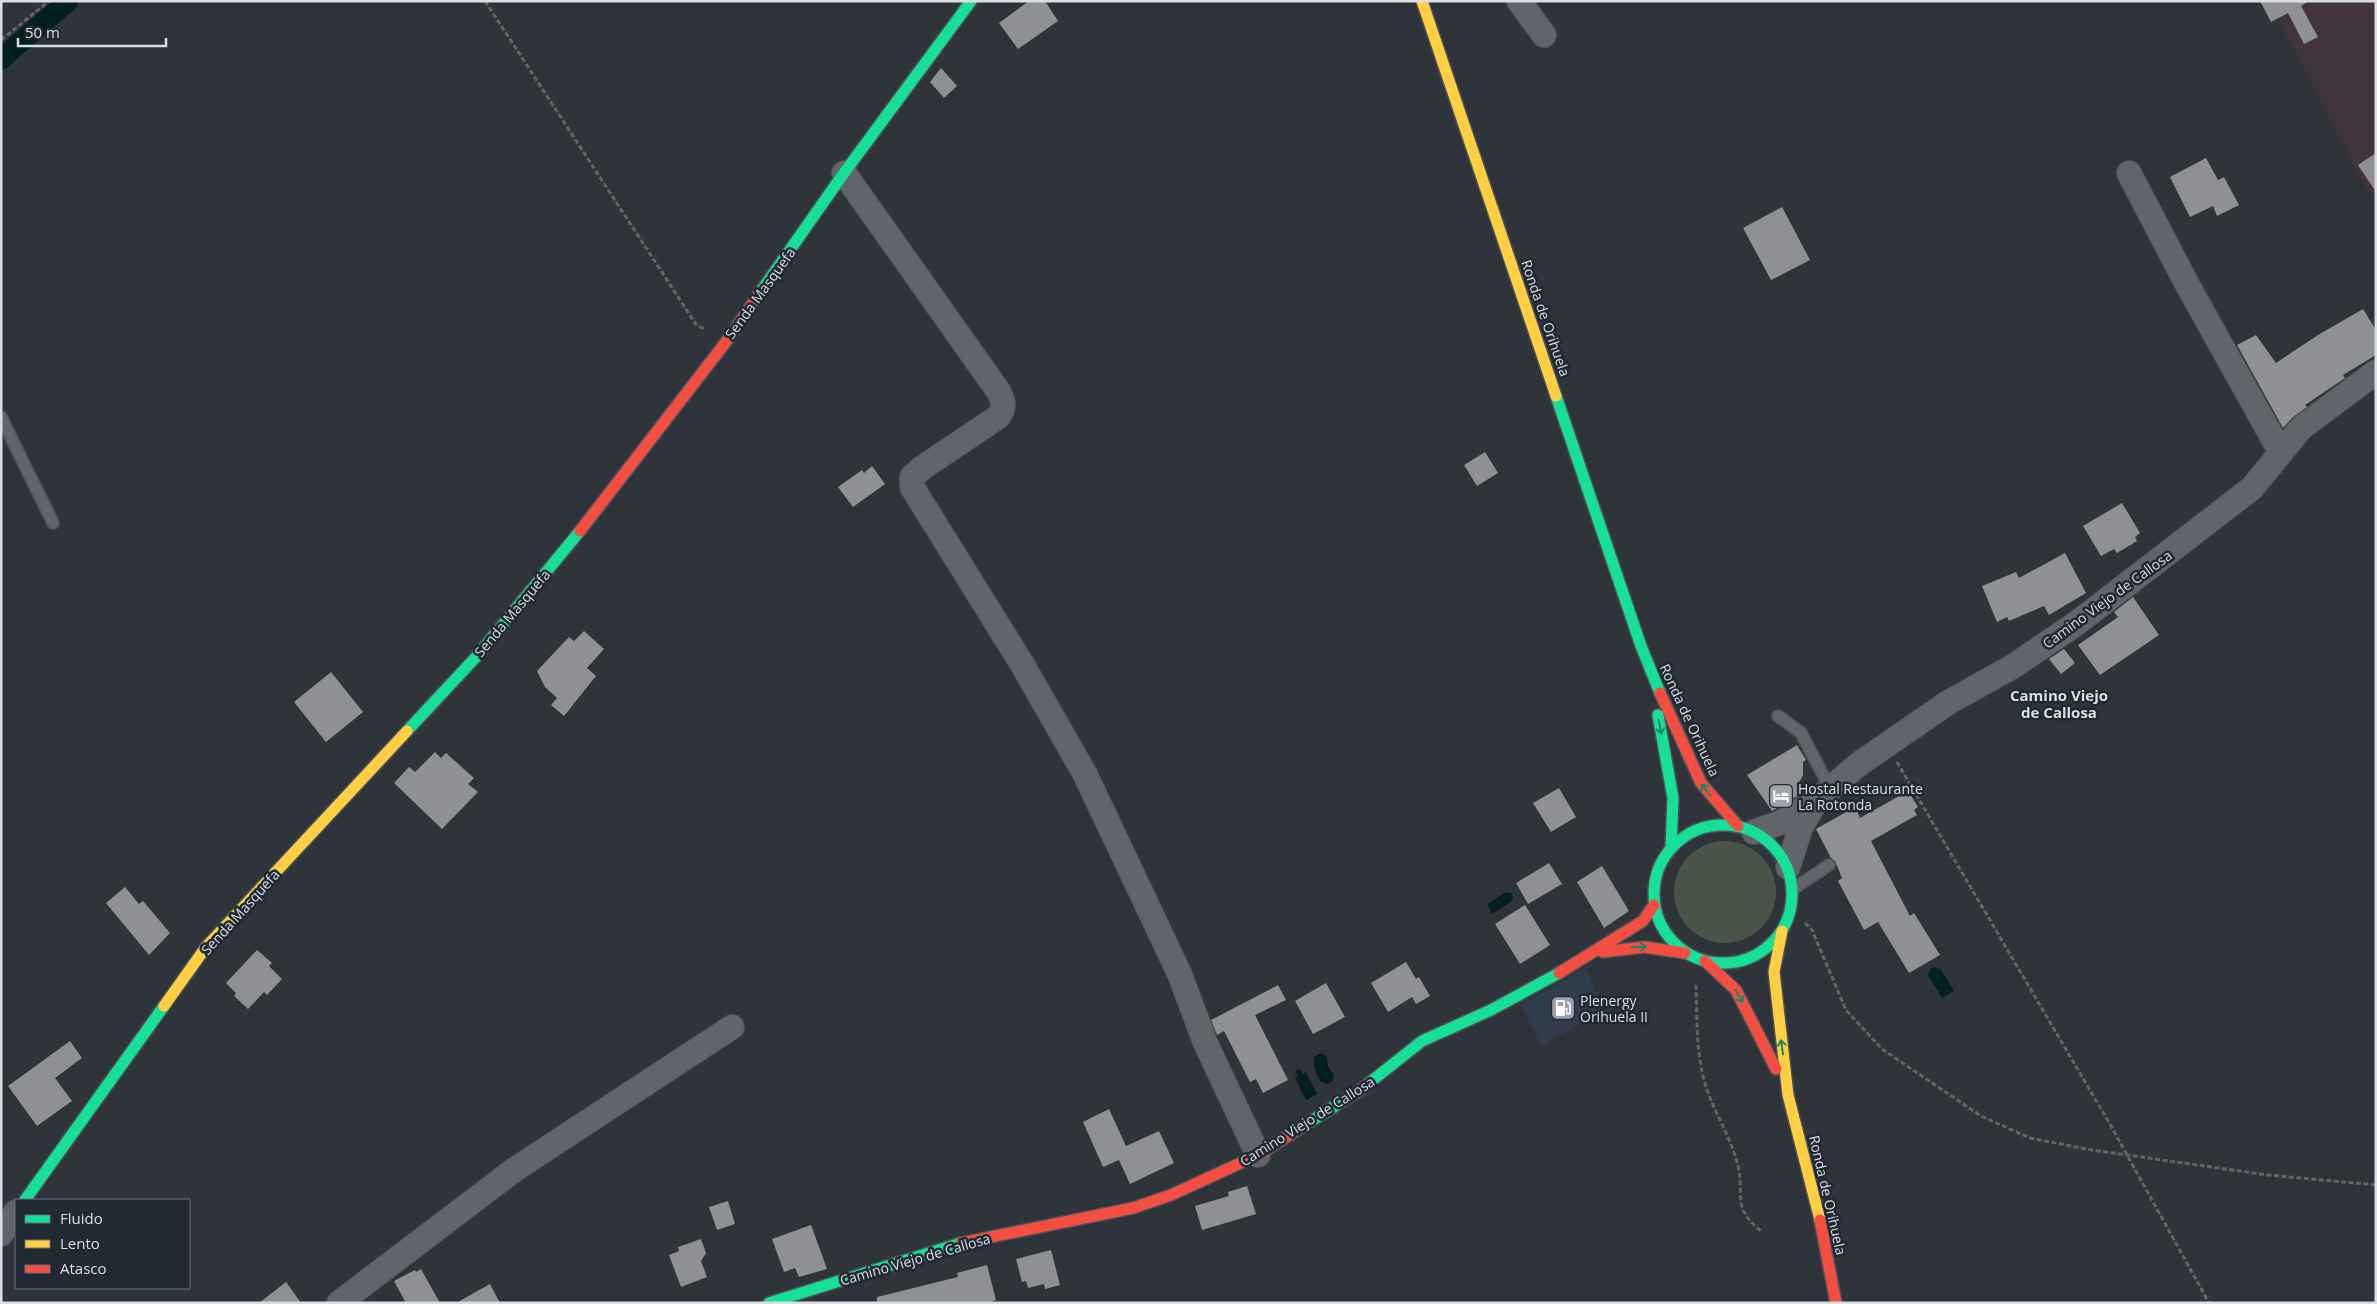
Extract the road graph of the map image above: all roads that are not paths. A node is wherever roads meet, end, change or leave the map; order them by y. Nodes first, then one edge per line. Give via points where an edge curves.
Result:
1 (971, 1) edge
2 (1422, 1) edge
3 (1519, 1) edge
4 (1544, 35) dead end
5 (844, 173) junction
6 (2129, 173) dead end
7 (2376, 372) edge
8 (1, 416) edge
9 (2280, 451) junction
10 (53, 523) dead end
11 (1640, 646) junction
12 (1778, 716) dead end
13 (1824, 794) junction
14 (1746, 829) junction
15 (1671, 848) junction
16 (1829, 865) dead end
17 (1790, 878) junction
18 (1654, 905) junction
19 (1782, 931) junction
20 (1592, 954) junction
21 (1690, 954) junction
22 (1705, 961) junction
23 (732, 1027) dead end
24 (1788, 1095) junction
25 (1258, 1155) junction
26 (26, 1199) edge
27 (15, 1213) edge
28 (1, 1234) edge
29 (339, 1303) edge
30 (769, 1303) edge
31 (1836, 1303) edge

1 - 5 street, Senda Masquefa
2 - 11 street, Ronda de Orihuela
3 - 4 street
5 - 25 street via 1000,392 1004,403 998,417 922,468 912,478 912,487 1022,664 1085,774 1180,975 1205,1042
5 - 26 street, Senda Masquefa via 728,338 580,531 476,657 206,947
6 - 9 street
7 - 9 street, Camino Viejo de Callosa via 2301,428
8 - 10 lane
9 - 13 street, Camino Viejo de Callosa via 2252,488 2077,624 2012,667 1950,702 1859,764
14 -> 11 street, Ronda de Orihuela via 1720,807 1701,783
11 -> 15 street, Ronda de Orihuela via 1671,787 1675,826
12 - 13 lane via 1801,733
13 - 14 street via 1782,822
13 - 17 street via 1801,827
14 - 15 street, Ronda de Orihuela via 1720,825 1702,828
14 - 17 street, Ronda de Orihuela via 1774,847
15 - 18 street, Ronda de Orihuela via 1659,867
16 - 17 lane
17 - 19 street, Ronda de Orihuela via 1791,911
18 - 20 street via 1642,921
18 - 21 street, Ronda de Orihuela via 1662,927 1672,941
19 - 22 street, Ronda de Orihuela via 1768,948 1749,959 1727,964
24 -> 19 street, Ronda de Orihuela via 1774,972
20 -> 21 street via 1626,947 1656,946
20 - 25 street, Camino Viejo de Callosa via 1491,1010 1422,1041 1359,1091
21 - 22 street, Ronda de Orihuela
22 -> 24 street, Ronda de Orihuela via 1736,990
23 - 29 street via 514,1170
24 - 31 street, Ronda de Orihuela via 1823,1231
25 - 30 street, Camino Viejo de Callosa via 1171,1195 1133,1208 961,1243
27 - 28 street

